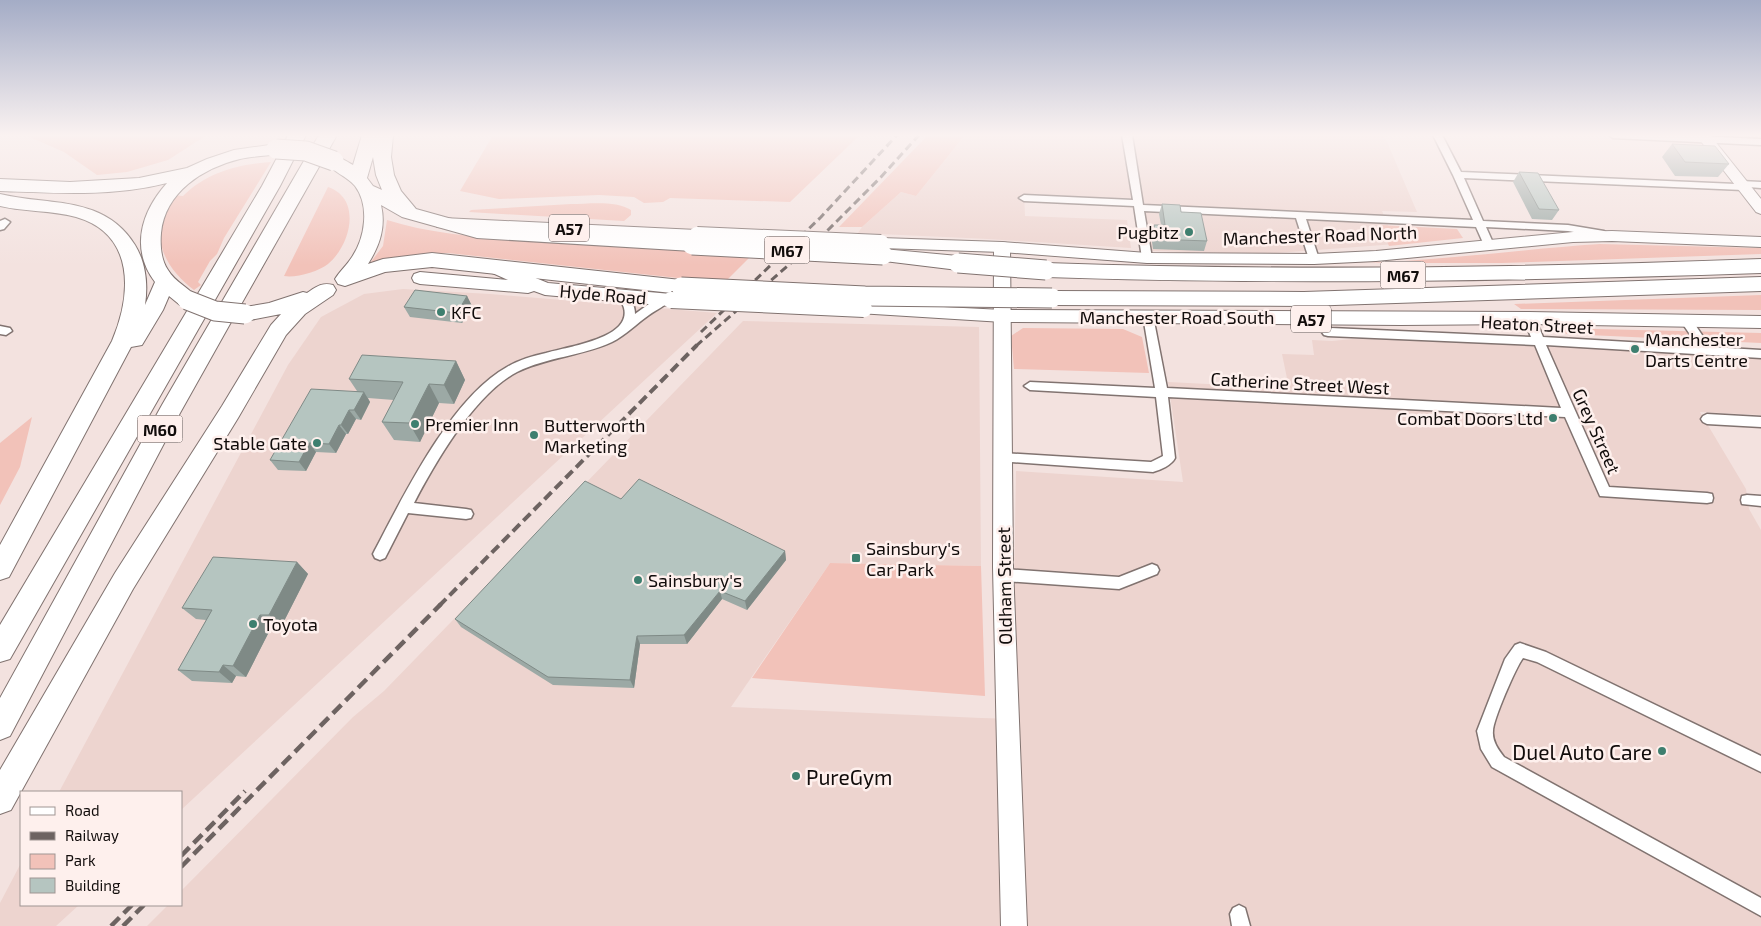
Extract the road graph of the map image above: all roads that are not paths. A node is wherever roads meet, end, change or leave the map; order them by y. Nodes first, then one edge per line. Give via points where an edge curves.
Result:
1 (168, 178) edge
2 (186, 178) edge
3 (275, 178) edge
4 (303, 178) edge
5 (356, 178) edge
6 (364, 178) edge
7 (385, 178) edge
8 (1134, 178) edge
9 (1459, 178) edge
10 (1541, 178) edge
11 (1736, 178) edge
12 (363, 184) junction
13 (0, 185) edge
14 (1761, 185) edge
15 (1742, 186) junction
16 (1024, 198) dead end
17 (0, 200) edge
18 (1138, 205) junction
19 (1761, 209) edge
20 (408, 213) junction
21 (1300, 216) junction
22 (1481, 225) junction
23 (1612, 236) junction
24 (695, 240) junction
25 (1761, 242) edge
26 (1489, 245) junction
27 (1002, 247) junction
28 (1147, 258) junction
29 (1314, 259) junction
30 (152, 260) junction
31 (485, 266) junction
32 (1761, 266) edge
33 (348, 277) junction
34 (420, 278) junction
35 (165, 283) junction
36 (1761, 284) edge
37 (545, 289) junction
38 (326, 290) junction
39 (621, 296) junction
40 (672, 296) junction
41 (186, 300) joint
42 (864, 309) joint
43 (143, 310) junction
44 (245, 314) joint
45 (1003, 316) junction
46 (1148, 316) junction
47 (1529, 318) junction
48 (1318, 319) junction
49 (1686, 320) junction
50 (1761, 322) edge
51 (624, 329) junction
52 (285, 331) junction
53 (1539, 341) junction
54 (1706, 350) junction
55 (1761, 354) edge
56 (1030, 386) dead end
57 (1162, 394) junction
58 (1569, 413) junction
59 (1707, 419) dead end
60 (1761, 422) edge
61 (1002, 458) junction
62 (1708, 498) dead end
63 (1747, 500) dead end
64 (1761, 501) edge
65 (405, 507) junction
66 (466, 514) dead end
67 (380, 554) dead end
68 (0, 569) edge
69 (1152, 570) dead end
70 (1004, 576) junction
71 (0, 650) edge
72 (0, 726) edge
73 (1761, 764) edge
74 (0, 799) edge
75 (1761, 907) edge
76 (1014, 926) edge

1 - 13 highway via 129,186
2 - 30 highway via 174,186 158,204 152,217
3 - 71 highway, M60
4 - 72 highway, M60 via 170,411
5 - 12 highway, bridge
6 - 12 highway
7 - 20 highway
8 - 18 street
9 - 22 street
10 - 15 street
11 - 15 street
12 - 20 highway
12 - 33 highway via 374,220 372,239 365,255
14 - 15 street
15 - 19 street
16 - 18 street
17 - 30 highway via 78,203 101,210 130,232
17 - 43 highway via 84,212 104,223 123,242 134,267
18 - 21 street
18 - 28 street
20 - 24 highway, M67 via 486,233
21 - 22 street
21 - 29 street
22 - 23 street via 1568,228
22 - 26 street
23 - 25 main road, Manchester Road North
23 - 26 main road, Manchester Road North
24 - 27 main road, Manchester Road North, bridge
24 - 32 highway, M67, bridge via 1046,270 1164,275 1586,273
26 - 29 main road, Manchester Road North
27 - 28 main road, Manchester Road North
27 - 45 street, Oldham Street
28 - 29 main road, Manchester Road North
30 - 35 highway
31 - 33 highway, Hyde Road / A57 via 432,260 383,266
31 - 34 highway, A57
31 - 37 main road, Hyde Road / A57
31 - 40 highway, M67
33 - 38 highway
34 - 37 main road, A57
34 - 52 highway, A57 via 381,281 336,295
35 - 41 highway
35 - 43 highway
36 - 40 highway, M67, bridge via 1304,300
37 - 39 main road, Hyde Road / A57
38 - 44 highway via 271,310
38 - 52 highway via 298,309
39 - 40 main road, Hyde Road / A57
39 - 51 street via 632,313
40 - 42 main road, Hyde Road / A57, bridge
40 - 51 street via 652,305
41 - 44 highway, bridge via 215,311
42 - 45 main road, Manchester Road South / A57
43 - 68 highway
45 - 46 main road, Manchester Road South / A57
45 - 61 street, Oldham Street
46 - 48 main road, Manchester Road South / A57
46 - 57 street
47 - 48 main road, Manchester Road South / A57
47 - 49 main road, Manchester Road South / A57
47 - 53 street, Grey Street
48 - 53 street, Heaton Street via 1328,332
49 - 50 main road, Manchester Road South / A57
49 - 54 street
51 - 65 street via 606,339 510,370 453,427
52 - 74 highway, M60 via 263,356 124,581
53 - 54 street, Heaton Street
53 - 58 street, Grey Street
54 - 55 street, Heaton Street
56 - 57 street, Catherine Street West
57 - 58 street, Catherine Street West
57 - 61 street via 1169,458 1153,467
58 - 62 street, Grey Street via 1606,492
59 - 60 street
61 - 70 street, Oldham Street
63 - 64 street
65 - 66 street
65 - 67 street
69 - 70 street via 1119,583
70 - 76 street, Oldham Street
73 - 75 street via 1542,657 1520,650 1510,664 1485,731 1489,749 1498,762

